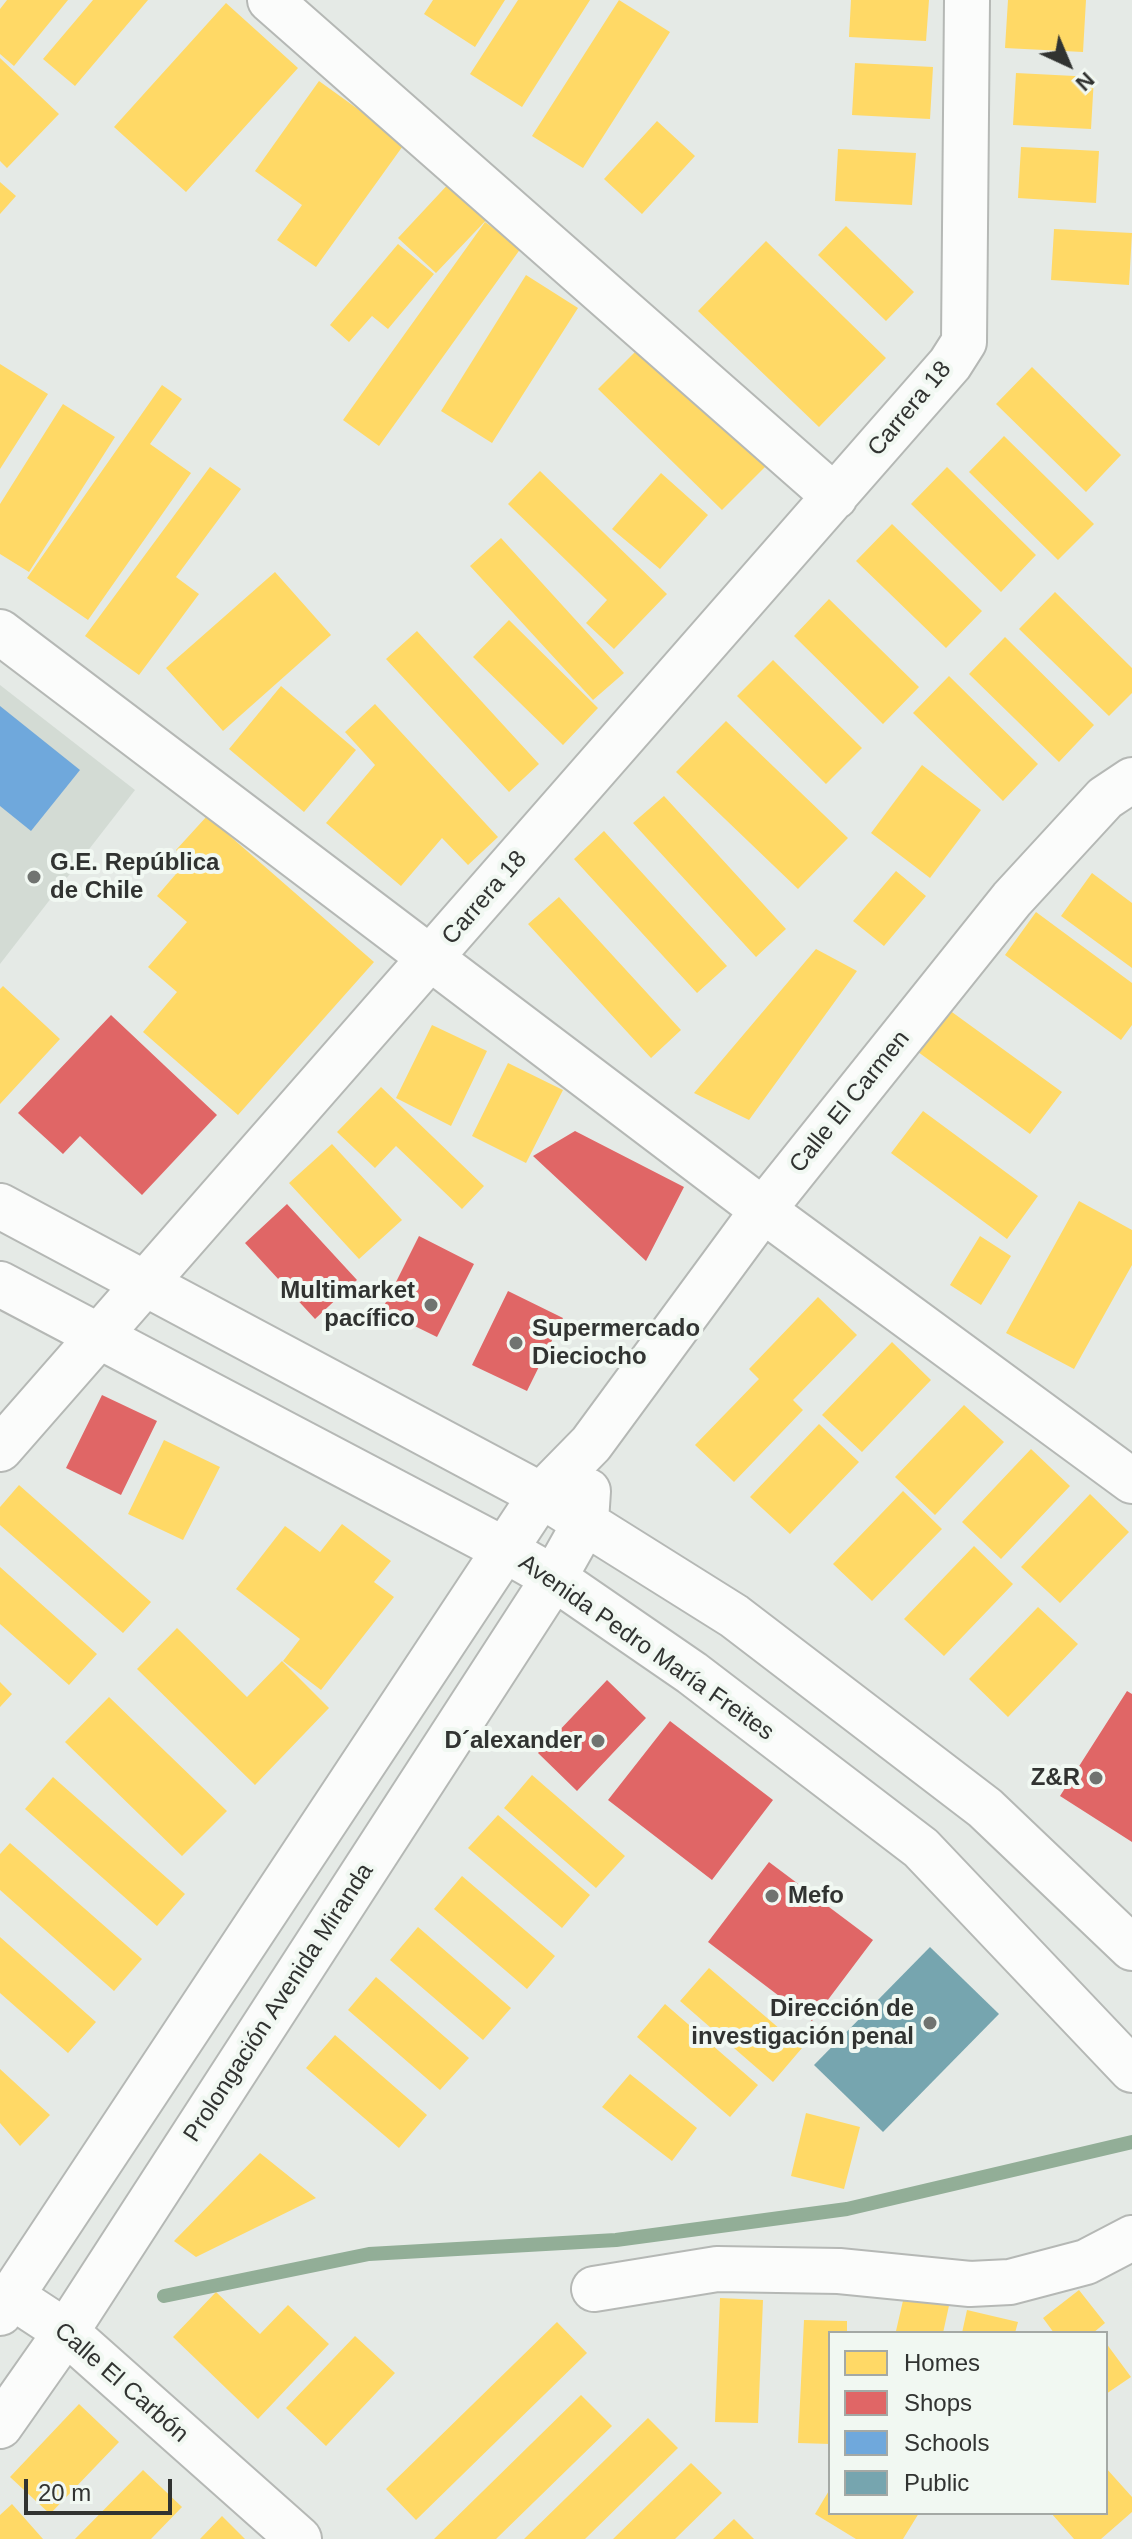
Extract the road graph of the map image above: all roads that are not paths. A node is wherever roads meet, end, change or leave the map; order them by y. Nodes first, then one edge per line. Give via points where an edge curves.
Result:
1 (270, 0) edge
2 (967, 0) edge
3 (835, 497) junction
4 (0, 632) edge
5 (1132, 780) edge
6 (432, 959) junction
7 (0, 1206) edge
8 (763, 1210) junction
9 (0, 1284) edge
10 (145, 1286) junction
11 (100, 1336) junction
12 (591, 1444) junction
13 (0, 1449) edge
14 (1132, 1481) edge
15 (541, 1495) junction
16 (586, 1521) junction
17 (503, 1549) junction
18 (554, 1578) junction
19 (1132, 1948) edge
20 (1132, 2070) edge
21 (1132, 2238) edge
22 (594, 2289) dead end
23 (6, 2304) edge
24 (66, 2332) junction
25 (0, 2426) edge
26 (299, 2539) edge

1 - 3 street
2 - 3 street, Carrera 18 via 964,342
3 - 6 street, Carrera 18
4 - 6 street
5 - 8 street, Calle El Carmen via 1105,798 1012,899
6 - 8 street
6 - 10 street, Carrera 18
7 - 10 street
8 - 12 street, Calle El Carmen
8 - 14 street
9 - 11 street, Avenida Pedro María Freites
10 - 11 street, Carrera 18
10 - 15 street
11 - 13 street, Carrera 18
11 - 17 street, Avenida Pedro María Freites
12 - 15 street, Calle El Carmen
12 - 16 street
15 - 16 street
15 - 17 street, Calle El Carmen
16 - 18 street, Prolongación Avenida Miranda
16 - 19 street via 734,1616 985,1808
17 - 18 street, Avenida Pedro María Freites
17 - 23 street
18 - 20 street, Avenida Pedro María Freites via 692,1673 921,1848
18 - 24 street, Prolongación Avenida Miranda
21 - 22 street via 1086,2262 1010,2282 717,2269
23 - 24 street, Calle El Carbón
24 - 25 street, Prolongación Avenida Miranda
24 - 26 street, Calle El Carbón

